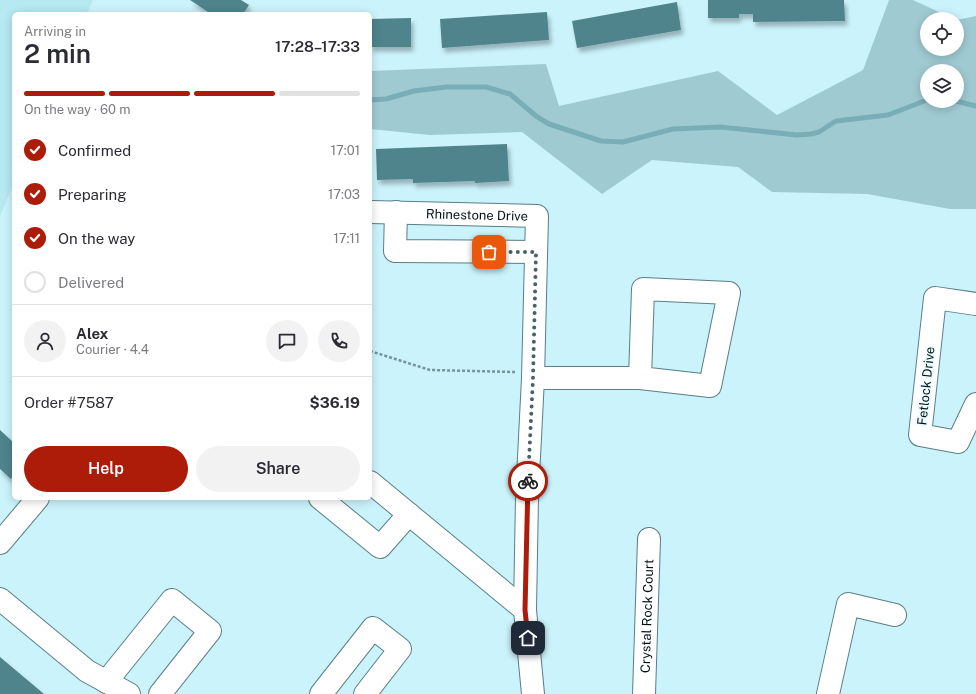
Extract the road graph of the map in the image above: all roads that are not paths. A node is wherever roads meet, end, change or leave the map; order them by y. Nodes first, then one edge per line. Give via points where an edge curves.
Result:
1 (372, 212) edge
2 (396, 212) junction
3 (536, 252) junction
4 (976, 304) edge
5 (534, 375) junction
6 (640, 378) junction
7 (976, 404) edge
8 (372, 484) edge
9 (36, 500) edge
10 (322, 500) edge
11 (409, 514) junction
12 (649, 539) dead end
13 (0, 543) edge
14 (0, 599) edge
15 (525, 610) junction
16 (895, 614) dead end
17 (106, 682) junction
18 (323, 693) edge
19 (129, 694) edge
20 (160, 694) edge
21 (365, 694) edge
22 (533, 694) edge
23 (644, 694) edge
24 (828, 694) edge

1 - 2 street, Rhinestone Drive
2 - 3 street, Rhinestone Drive via 537,216
2 - 3 street via 395,251
3 - 5 street, Rhinestone Drive
4 - 7 street, Fetlock Drive via 935,298 920,435 958,442
5 - 6 street
5 - 15 street, Rhinestone Drive via 527,497
6 - 6 street via 710,386 729,293 643,289
8 - 11 street
9 - 13 street
10 - 11 street via 380,547
11 - 15 street
12 - 23 street, Crystal Rock Court
14 - 17 street via 87,671
15 - 22 street, Rhinestone Drive
16 - 24 street via 848,604
17 - 19 street
17 - 20 street via 172,600 210,631
18 - 21 street via 373,628 400,649

